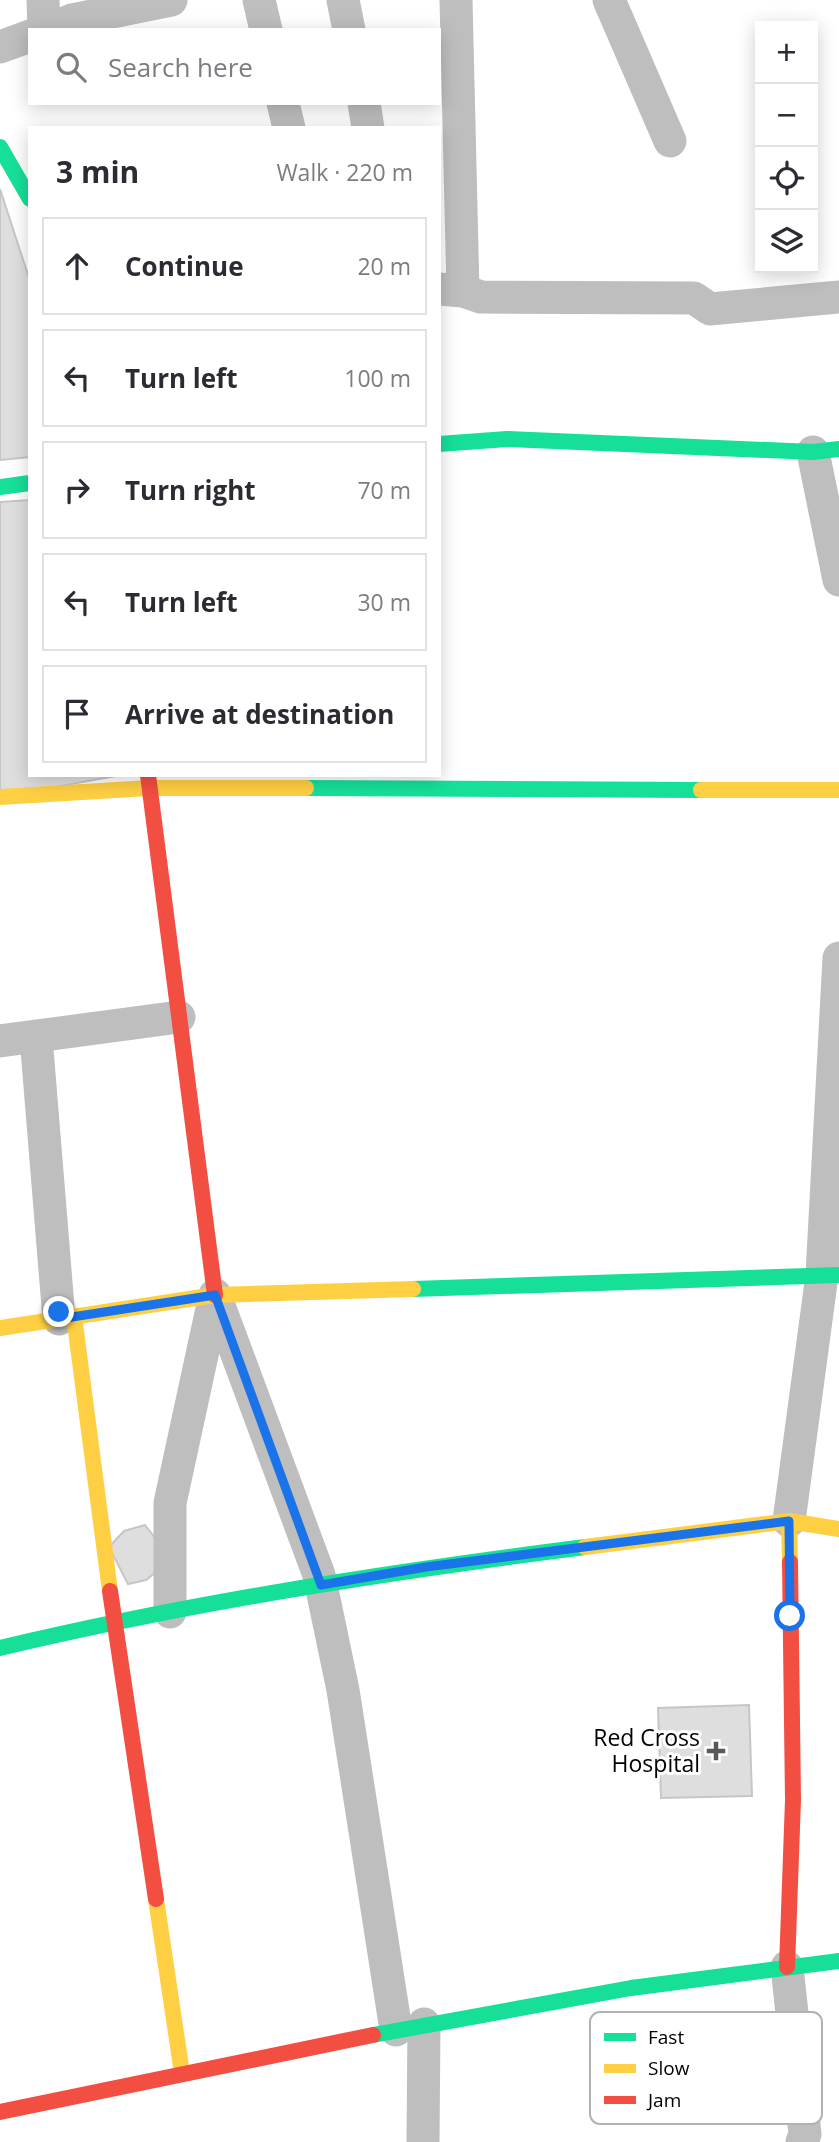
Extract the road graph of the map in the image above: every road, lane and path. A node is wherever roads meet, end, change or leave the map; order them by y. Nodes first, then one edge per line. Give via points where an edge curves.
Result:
1 (43, 0) edge
2 (171, 0) edge
3 (259, 0) edge
4 (344, 0) edge
5 (456, 0) edge
6 (609, 0) edge
7 (45, 28) edge
8 (50, 28) edge
9 (266, 28) edge
10 (349, 28) edge
11 (28, 37) edge
12 (0, 47) edge
13 (283, 105) edge
14 (364, 105) edge
15 (289, 126) edge
16 (368, 126) edge
17 (670, 141) dead end
18 (0, 147) edge
19 (28, 196) edge
20 (451, 290) edge
21 (839, 297) edge
22 (441, 444) edge
23 (826, 451) edge
24 (28, 483) edge
25 (0, 487) edge
26 (839, 580) edge
27 (148, 782) edge
28 (839, 790) edge
29 (0, 797) edge
30 (839, 958) edge
31 (179, 1017) junction
32 (36, 1037) junction
33 (0, 1041) edge
34 (830, 1275) edge
35 (215, 1295) junction
36 (67, 1317) junction
37 (0, 1328) edge
38 (789, 1521) junction
39 (839, 1529) edge
40 (321, 1585) junction
41 (170, 1612) junction
42 (114, 1621) junction
43 (0, 1648) edge
44 (839, 1961) edge
45 (787, 1967) junction
46 (792, 2012) edge
47 (410, 2027) junction
48 (182, 2073) junction
49 (0, 2112) edge
50 (804, 2124) edge
51 (423, 2142) edge
52 (802, 2142) edge

1 - 7 street
2 - 8 street
3 - 9 street
4 - 10 street
5 - 20 street
6 - 17 street
11 - 12 street
13 - 15 street
14 - 16 street
18 - 19 street
20 - 21 street via 481,297 694,298 710,309
22 - 23 street via 507,439
23 - 26 street
24 - 25 street
27 - 28 street
27 - 29 street
27 - 31 street
30 - 34 street
31 - 32 street
31 - 35 street
32 - 33 street
32 - 36 street
34 - 35 street
34 - 38 street
35 - 36 street
35 - 40 street
35 - 41 street via 170,1503
36 - 37 street
36 - 42 street
38 - 39 street
38 - 40 street via 426,1567
38 - 45 street via 793,1800
40 - 41 street
40 - 47 street
41 - 42 street
42 - 43 street
42 - 48 street
44 - 45 street
45 - 46 street
45 - 47 street via 631,1988
47 - 48 street
47 - 51 street
48 - 49 street
50 - 52 street

